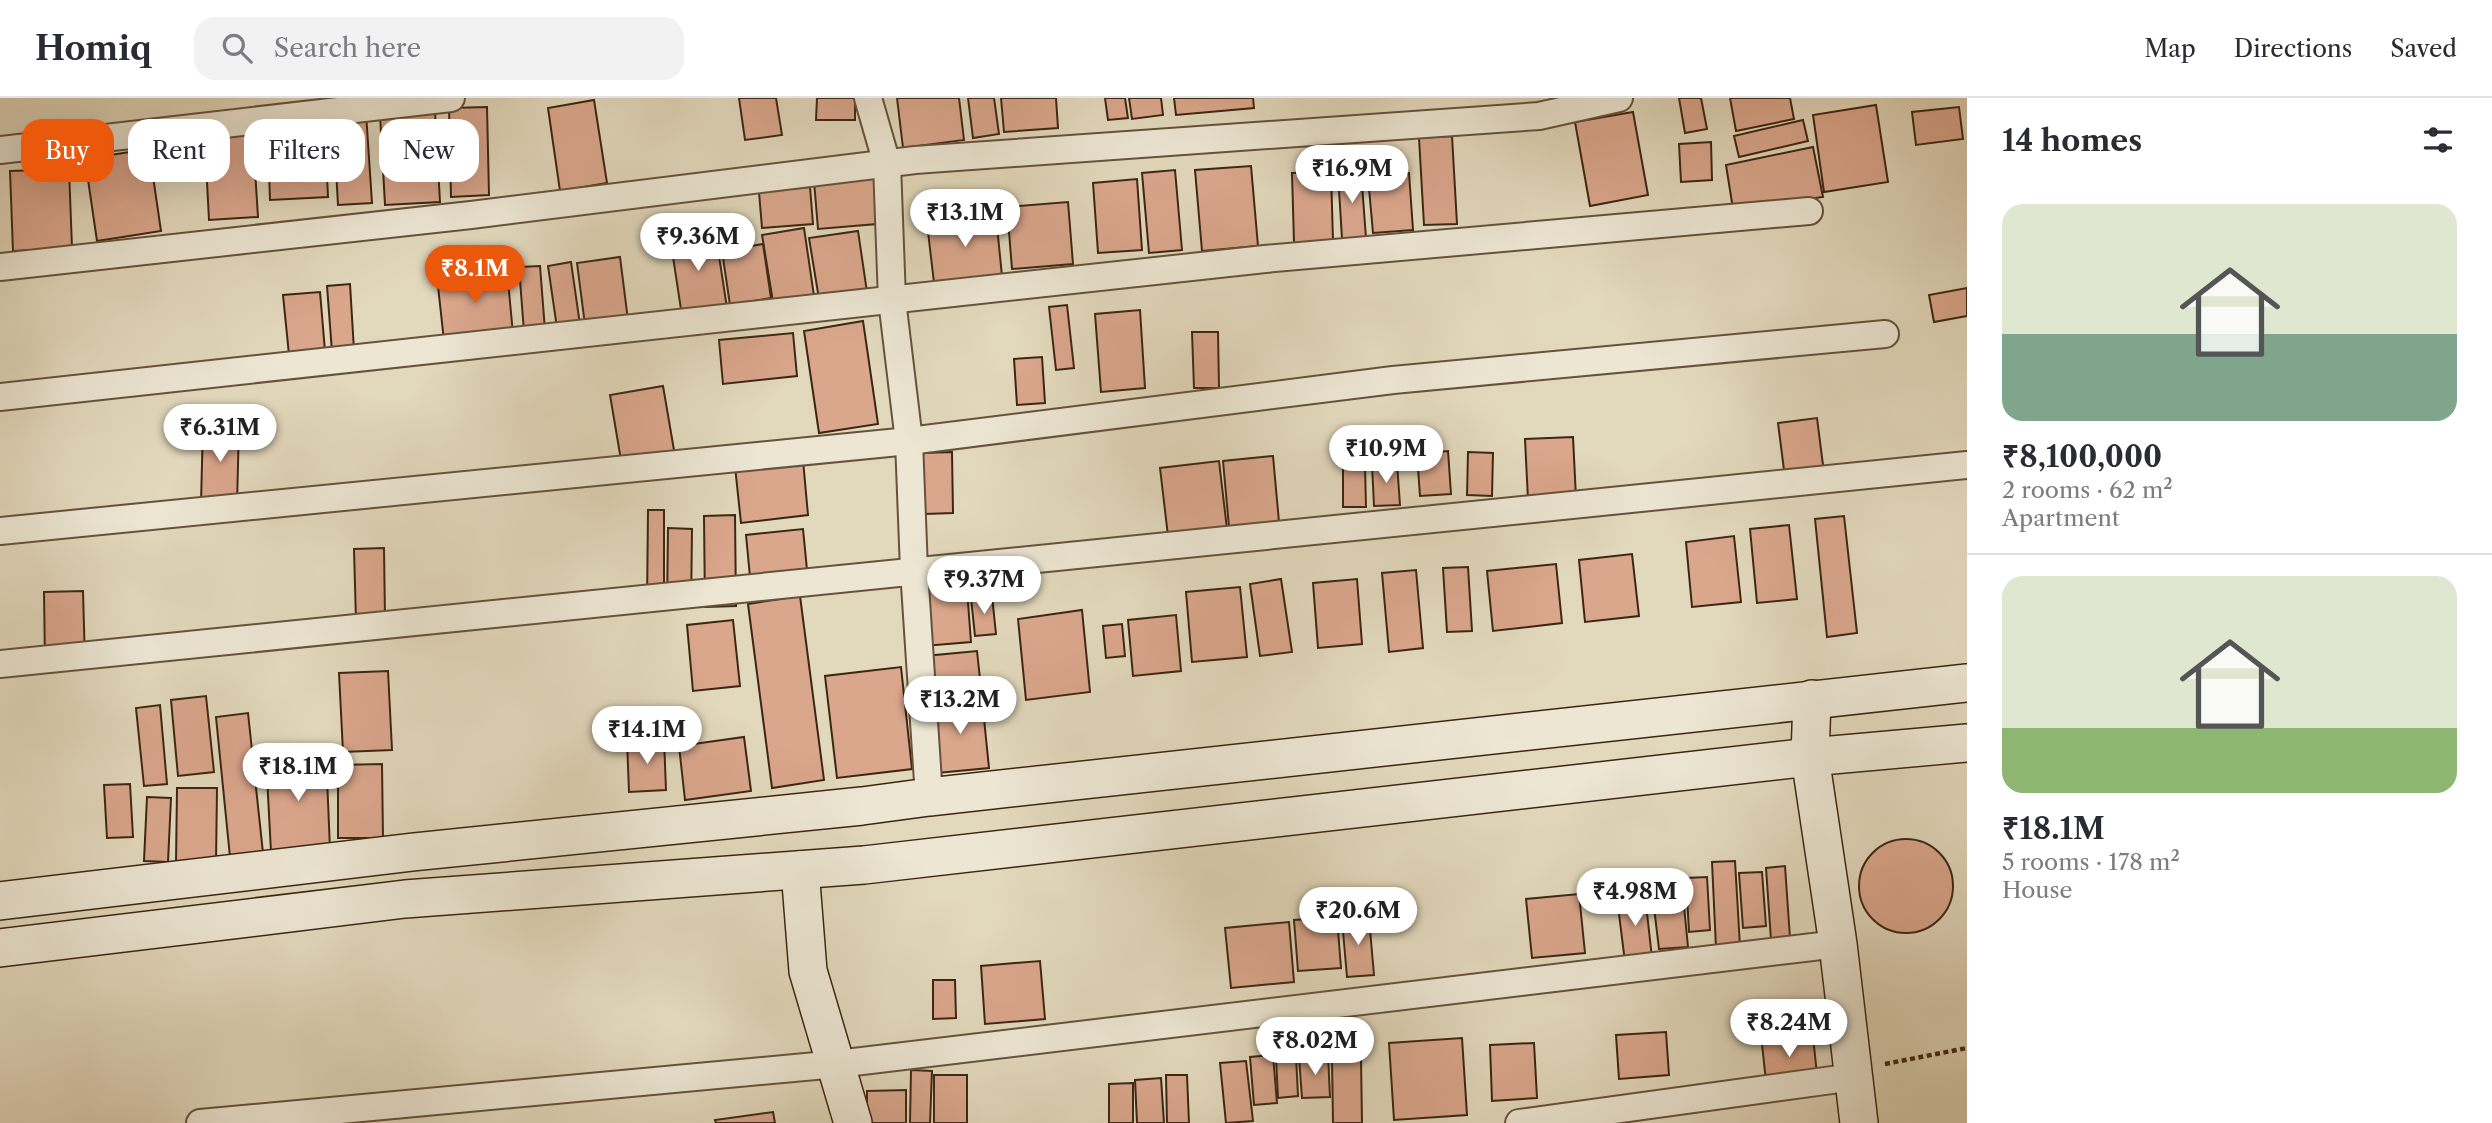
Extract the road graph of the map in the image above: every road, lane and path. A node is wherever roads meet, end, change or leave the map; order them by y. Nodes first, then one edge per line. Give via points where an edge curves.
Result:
1 (451, 98) edge
2 (868, 98) edge
3 (1619, 98) edge
4 (0, 150) edge
5 (887, 164) junction
6 (1809, 211) dead end
7 (0, 268) edge
8 (892, 300) junction
9 (1885, 334) dead end
10 (0, 397) edge
11 (909, 441) junction
12 (1967, 465) edge
13 (0, 531) edge
14 (914, 570) junction
15 (0, 664) edge
16 (1967, 682) edge
17 (1812, 699) junction
18 (1679, 716) junction
19 (1967, 743) edge
20 (1810, 757) junction
21 (1687, 771) junction
22 (929, 797) junction
23 (862, 806) junction
24 (864, 866) junction
25 (800, 870) junction
26 (9, 900) edge
27 (1838, 944) junction
28 (11, 946) edge
29 (1967, 1048) edge
30 (837, 1064) junction
31 (1853, 1073) junction
32 (200, 1123) edge
33 (853, 1123) edge
34 (1518, 1123) edge
35 (1859, 1123) edge

1 - 4 street
2 - 5 street
3 - 5 street via 1539,116
5 - 7 street
5 - 8 street
6 - 8 street via 1265,259
8 - 10 street
8 - 11 street
9 - 11 street via 1393,380
11 - 13 street
11 - 14 street
12 - 14 street
14 - 15 street
14 - 22 street
16 - 17 main road
17 - 18 main road
17 - 20 main road
18 - 21 main road
18 - 22 main road
19 - 20 main road
20 - 21 main road
20 - 27 main road
21 - 24 main road
22 - 23 main road
23 - 24 main road
23 - 26 main road
24 - 25 main road
25 - 28 main road via 405,899
25 - 30 main road via 808,971
26 - 28 main road
27 - 30 street
27 - 31 main road
29 - 31 path
30 - 32 street
30 - 33 main road
31 - 34 street
31 - 35 main road

